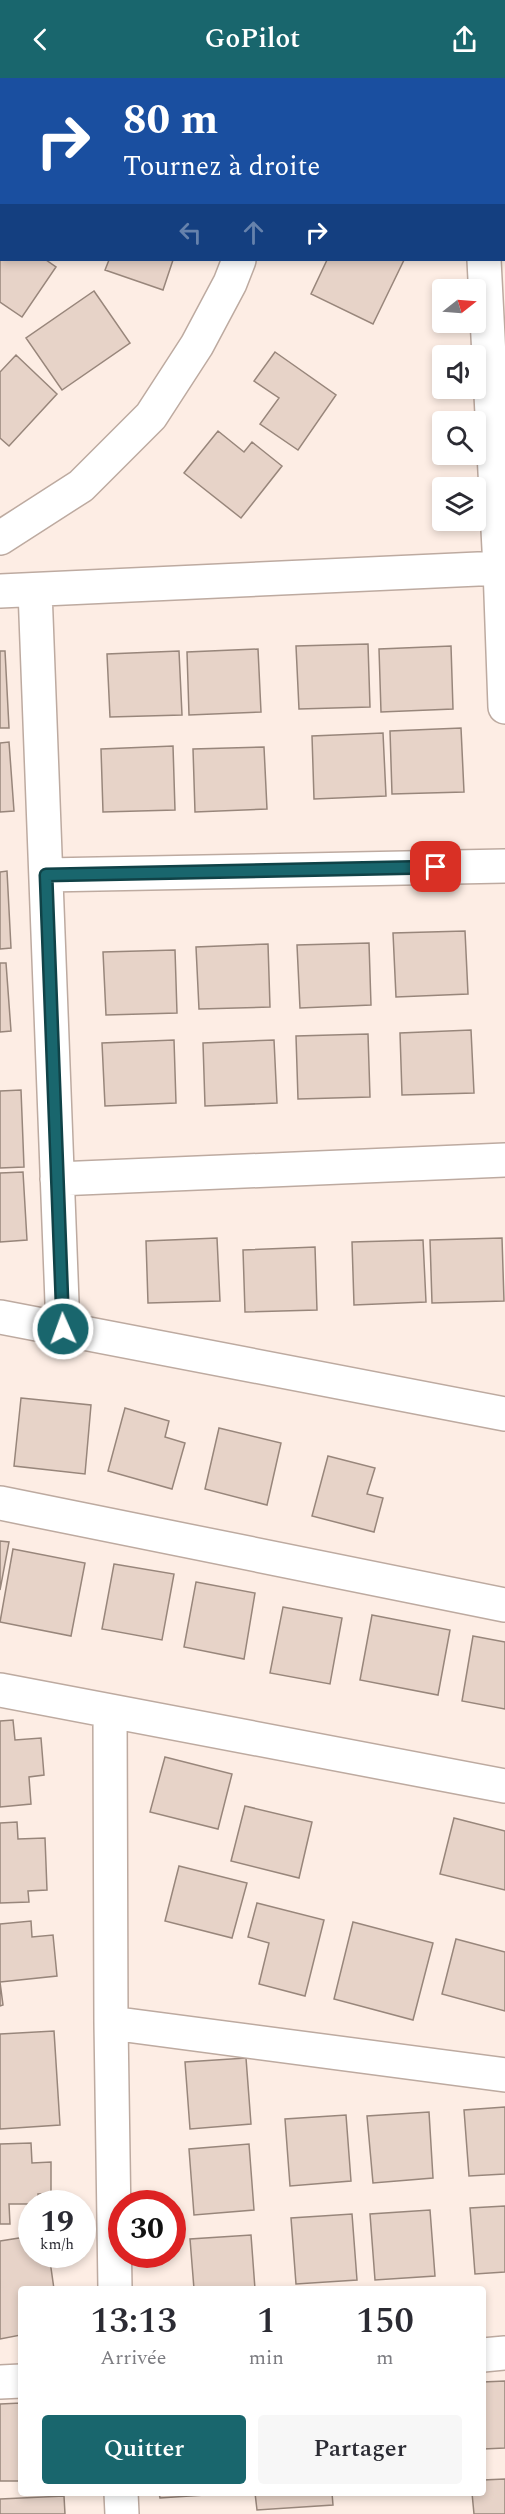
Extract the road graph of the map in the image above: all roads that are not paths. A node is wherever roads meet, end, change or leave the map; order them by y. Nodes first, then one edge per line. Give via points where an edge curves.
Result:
1 (239, 261) edge
2 (484, 261) edge
3 (0, 538) edge
4 (500, 568) junction
5 (35, 590) junction
6 (0, 591) edge
7 (505, 707) edge
8 (505, 866) edge
9 (46, 875) junction
10 (505, 1160) edge
11 (57, 1179) junction
12 (0, 1317) edge
13 (63, 1329) junction
14 (505, 1414) edge
15 (0, 1503) edge
16 (505, 1605) edge
17 (0, 1690) edge
18 (110, 1711) junction
19 (505, 1786) edge
20 (111, 2023) junction
21 (505, 2075) edge
22 (116, 2286) edge
23 (505, 2353) edge
24 (486, 2355) edge
25 (18, 2381) edge
26 (0, 2382) edge
27 (122, 2496) edge
28 (122, 2514) edge

1 - 3 street via 197,345 151,416 81,486
2 - 4 street
4 - 5 street
4 - 7 street
5 - 6 street
5 - 9 street
8 - 9 street
9 - 11 street
10 - 11 street
11 - 13 street
12 - 13 street
13 - 14 street
15 - 16 street
17 - 18 street
18 - 19 street
18 - 20 street
20 - 21 street
20 - 22 street
23 - 24 street
25 - 26 street
27 - 28 street

